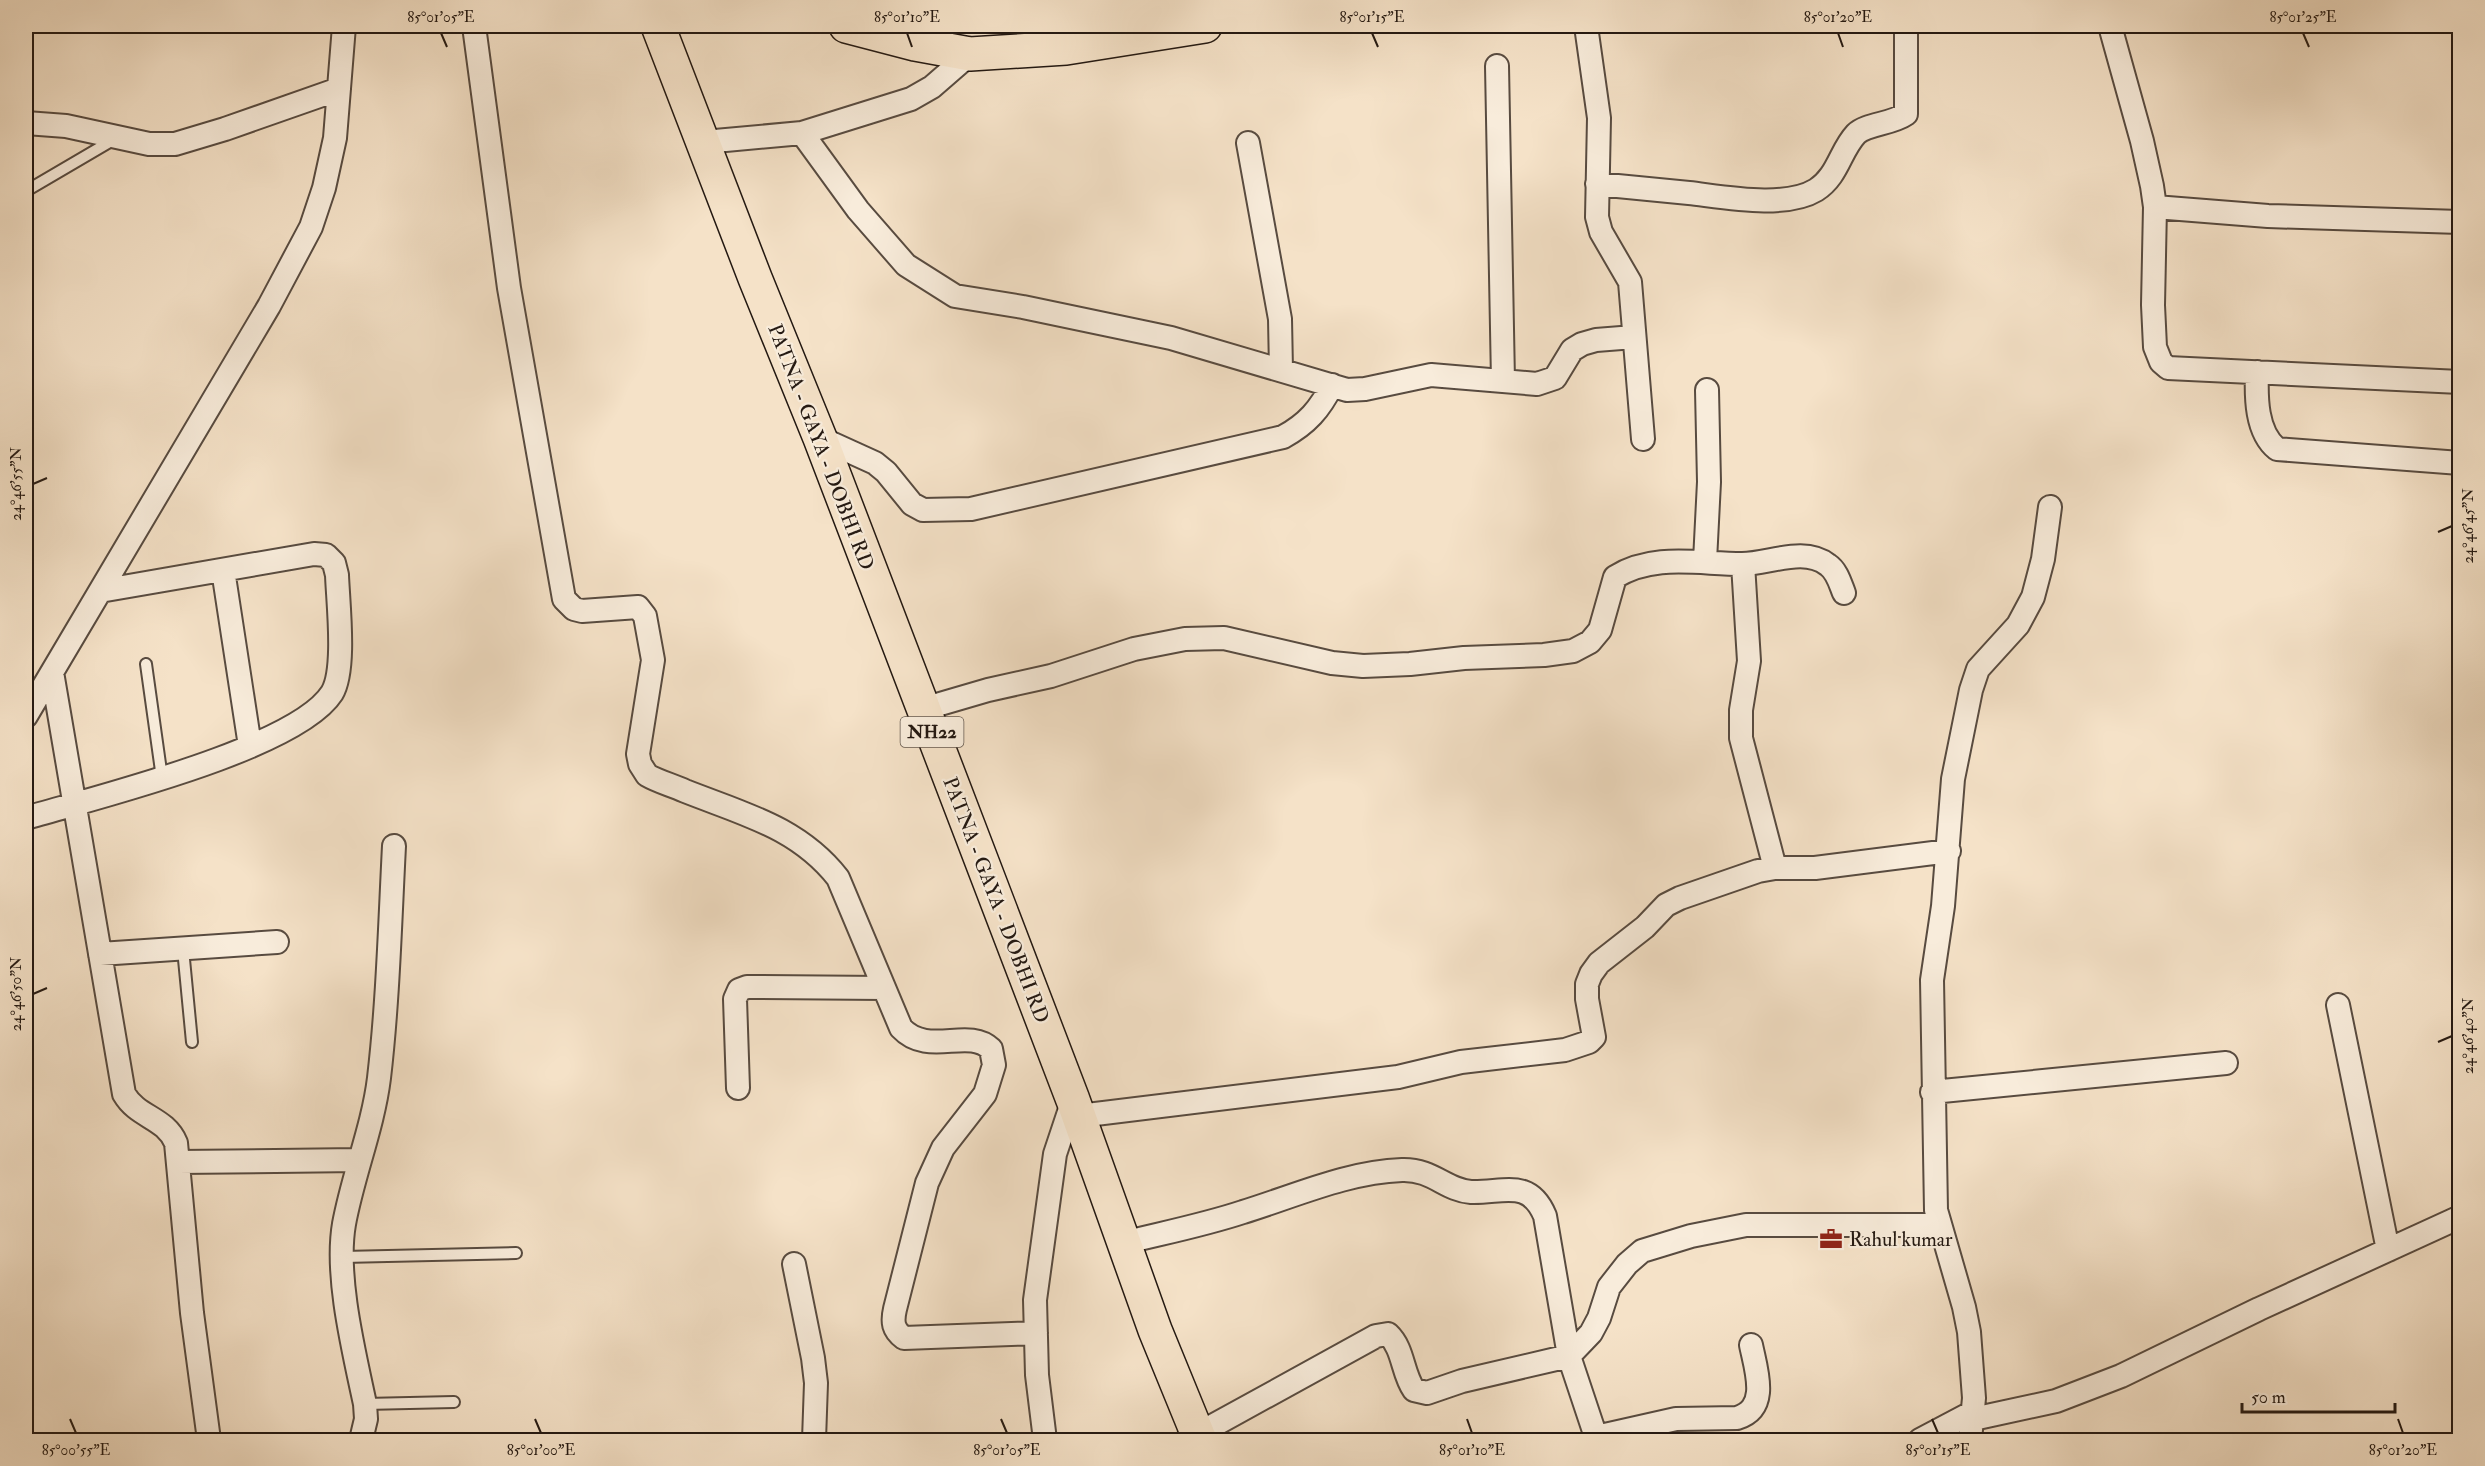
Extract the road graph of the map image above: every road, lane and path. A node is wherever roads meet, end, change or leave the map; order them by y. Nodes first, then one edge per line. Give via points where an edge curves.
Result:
1 (344, 26) edge
2 (474, 26) edge
3 (658, 26) edge
4 (846, 26) edge
5 (1205, 26) edge
6 (1586, 26) edge
7 (1906, 26) edge
8 (2110, 26) edge
9 (1160, 29) edge
10 (970, 54) junction
11 (1497, 66) dead end
12 (339, 89) junction
13 (26, 123) edge
14 (802, 133) junction
15 (118, 137) junction
16 (704, 142) junction
17 (1248, 143) dead end
18 (1597, 184) junction
19 (26, 191) edge
20 (2155, 207) junction
21 (2460, 222) edge
22 (1634, 337) junction
23 (1281, 370) junction
24 (2258, 372) junction
25 (1503, 381) junction
26 (2460, 382) edge
27 (1332, 385) junction
28 (1707, 390) dead end
29 (820, 438) junction
30 (1643, 439) dead end
31 (2460, 463) edge
32 (2050, 507) dead end
33 (1705, 561) junction
34 (1743, 564) junction
35 (223, 570) junction
36 (100, 591) junction
37 (1844, 593) dead end
38 (146, 664) dead end
39 (52, 672) junction
40 (923, 709) junction
41 (26, 716) edge
42 (250, 746) junction
43 (162, 778) junction
44 (74, 804) junction
45 (26, 818) edge
46 (394, 846) dead end
47 (1949, 851) junction
48 (1775, 868) junction
49 (277, 942) dead end
50 (183, 949) junction
51 (100, 954) junction
52 (884, 988) junction
53 (2338, 1005) dead end
54 (192, 1042) dead end
55 (2226, 1063) dead end
56 (738, 1088) dead end
57 (1932, 1092) junction
58 (1076, 1108) junction
59 (359, 1160) junction
60 (178, 1162) junction
61 (2460, 1217) edge
62 (1939, 1225) junction
63 (1123, 1243) junction
64 (2388, 1250) junction
65 (516, 1254) dead end
66 (343, 1257) junction
67 (794, 1264) dead end
68 (1036, 1333) junction
69 (1751, 1346) dead end
70 (1569, 1356) junction
71 (454, 1402) dead end
72 (365, 1404) junction
73 (1972, 1424) edge
74 (1194, 1438) edge
75 (1596, 1439) edge
76 (209, 1440) edge
77 (361, 1440) edge
78 (814, 1440) edge
79 (1045, 1440) edge
80 (1920, 1440) edge

1 - 12 street
2 - 52 street via 509,288 564,599 582,611 633,607 642,610 653,652 639,740 640,764 647,775 794,836 823,860 838,878
3 - 16 main road, PATNA - GAYA - DOBHI RD / NH22
4 - 10 main road via 915,45
5 - 9 main road
6 - 18 street via 1598,98
7 - 18 street via 1906,114 1857,133 1835,171 1816,190 1768,201
8 - 20 street via 2142,141
9 - 10 main road via 1065,48
10 - 14 street via 932,87 911,99
11 - 25 street
12 - 15 street via 175,144 149,144
12 - 36 street via 335,138 311,227 270,306
13 - 15 street via 66,126
14 - 16 street
14 - 23 street via 858,210 906,265 955,296 1171,338
15 - 19 lane
16 - 29 main road, PATNA - GAYA - DOBHI RD / NH22 via 754,278
17 - 23 street via 1280,319
18 - 22 street via 1601,232 1630,282
20 - 21 street via 2268,216
20 - 24 street via 2154,322 2155,347 2161,362 2168,368
22 - 25 street via 1596,340 1572,350 1560,372 1547,382
22 - 30 street
23 - 27 street
24 - 26 street
24 - 31 street via 2256,398 2264,432 2277,449
25 - 27 street via 1431,375 1365,389 1347,390
27 - 29 street via 1309,420 1284,437 971,509 922,510 875,463
28 - 33 street via 1709,482
29 - 40 main road, PATNA - GAYA - DOBHI RD / NH22
32 - 47 street via 2033,597 2018,625 1978,669 1971,690 1953,779
33 - 34 street
33 - 40 street via 1653,563 1628,569 1615,577 1600,630 1590,642 1573,651 1363,666 1224,639 1185,639 1134,649 1051,676
34 - 37 street via 1797,557 1814,559 1829,565
34 - 48 street via 1749,661 1741,738
35 - 36 street
35 - 42 street
35 - 42 street via 321,554 330,558 337,575 340,660 332,692 303,719
36 - 39 street
38 - 43 lane
39 - 41 street
39 - 44 street
40 - 58 main road, PATNA - GAYA - DOBHI RD / NH22
42 - 43 street
43 - 44 street
44 - 45 street
44 - 51 street
46 - 59 street via 380,1070
47 - 48 street via 1815,868
47 - 57 street via 1932,980
48 - 58 street via 1741,876 1666,905 1599,963 1587,984 1594,1037 1580,1047 1461,1062 1398,1077
49 - 50 street
50 - 51 street
50 - 54 lane
51 - 60 street via 124,1094 136,1110 161,1123 172,1135
52 - 56 street via 739,990 735,999
52 - 68 street via 908,1035 928,1042 981,1042 994,1056 985,1094 943,1148 927,1184 892,1322 896,1332 904,1338
53 - 64 street
55 - 57 street
57 - 62 street
58 - 63 main road, PATNA - GAYA - DOBHI RD / NH22
58 - 68 street via 1055,1154 1036,1278
59 - 60 street
59 - 66 street via 344,1227
60 - 76 street
61 - 64 street
62 - 70 street via 1746,1225 1662,1243 1642,1251 1626,1264 1609,1287 1591,1333
62 - 73 street via 1969,1332
63 - 70 street via 1241,1213 1344,1179 1403,1170 1423,1171 1468,1192 1522,1191 1539,1202 1545,1216
63 - 74 main road, PATNA - GAYA - DOBHI RD / NH22
64 - 73 street via 2121,1376 2056,1401
65 - 66 lane
66 - 72 street via 347,1316
67 - 78 street via 816,1383
68 - 79 street
69 - 75 street via 1759,1393 1746,1415 1668,1420
70 - 74 street via 1427,1393 1414,1390 1408,1382 1395,1340 1388,1334 1376,1336
70 - 75 street
71 - 72 lane
72 - 77 street
73 - 80 street

